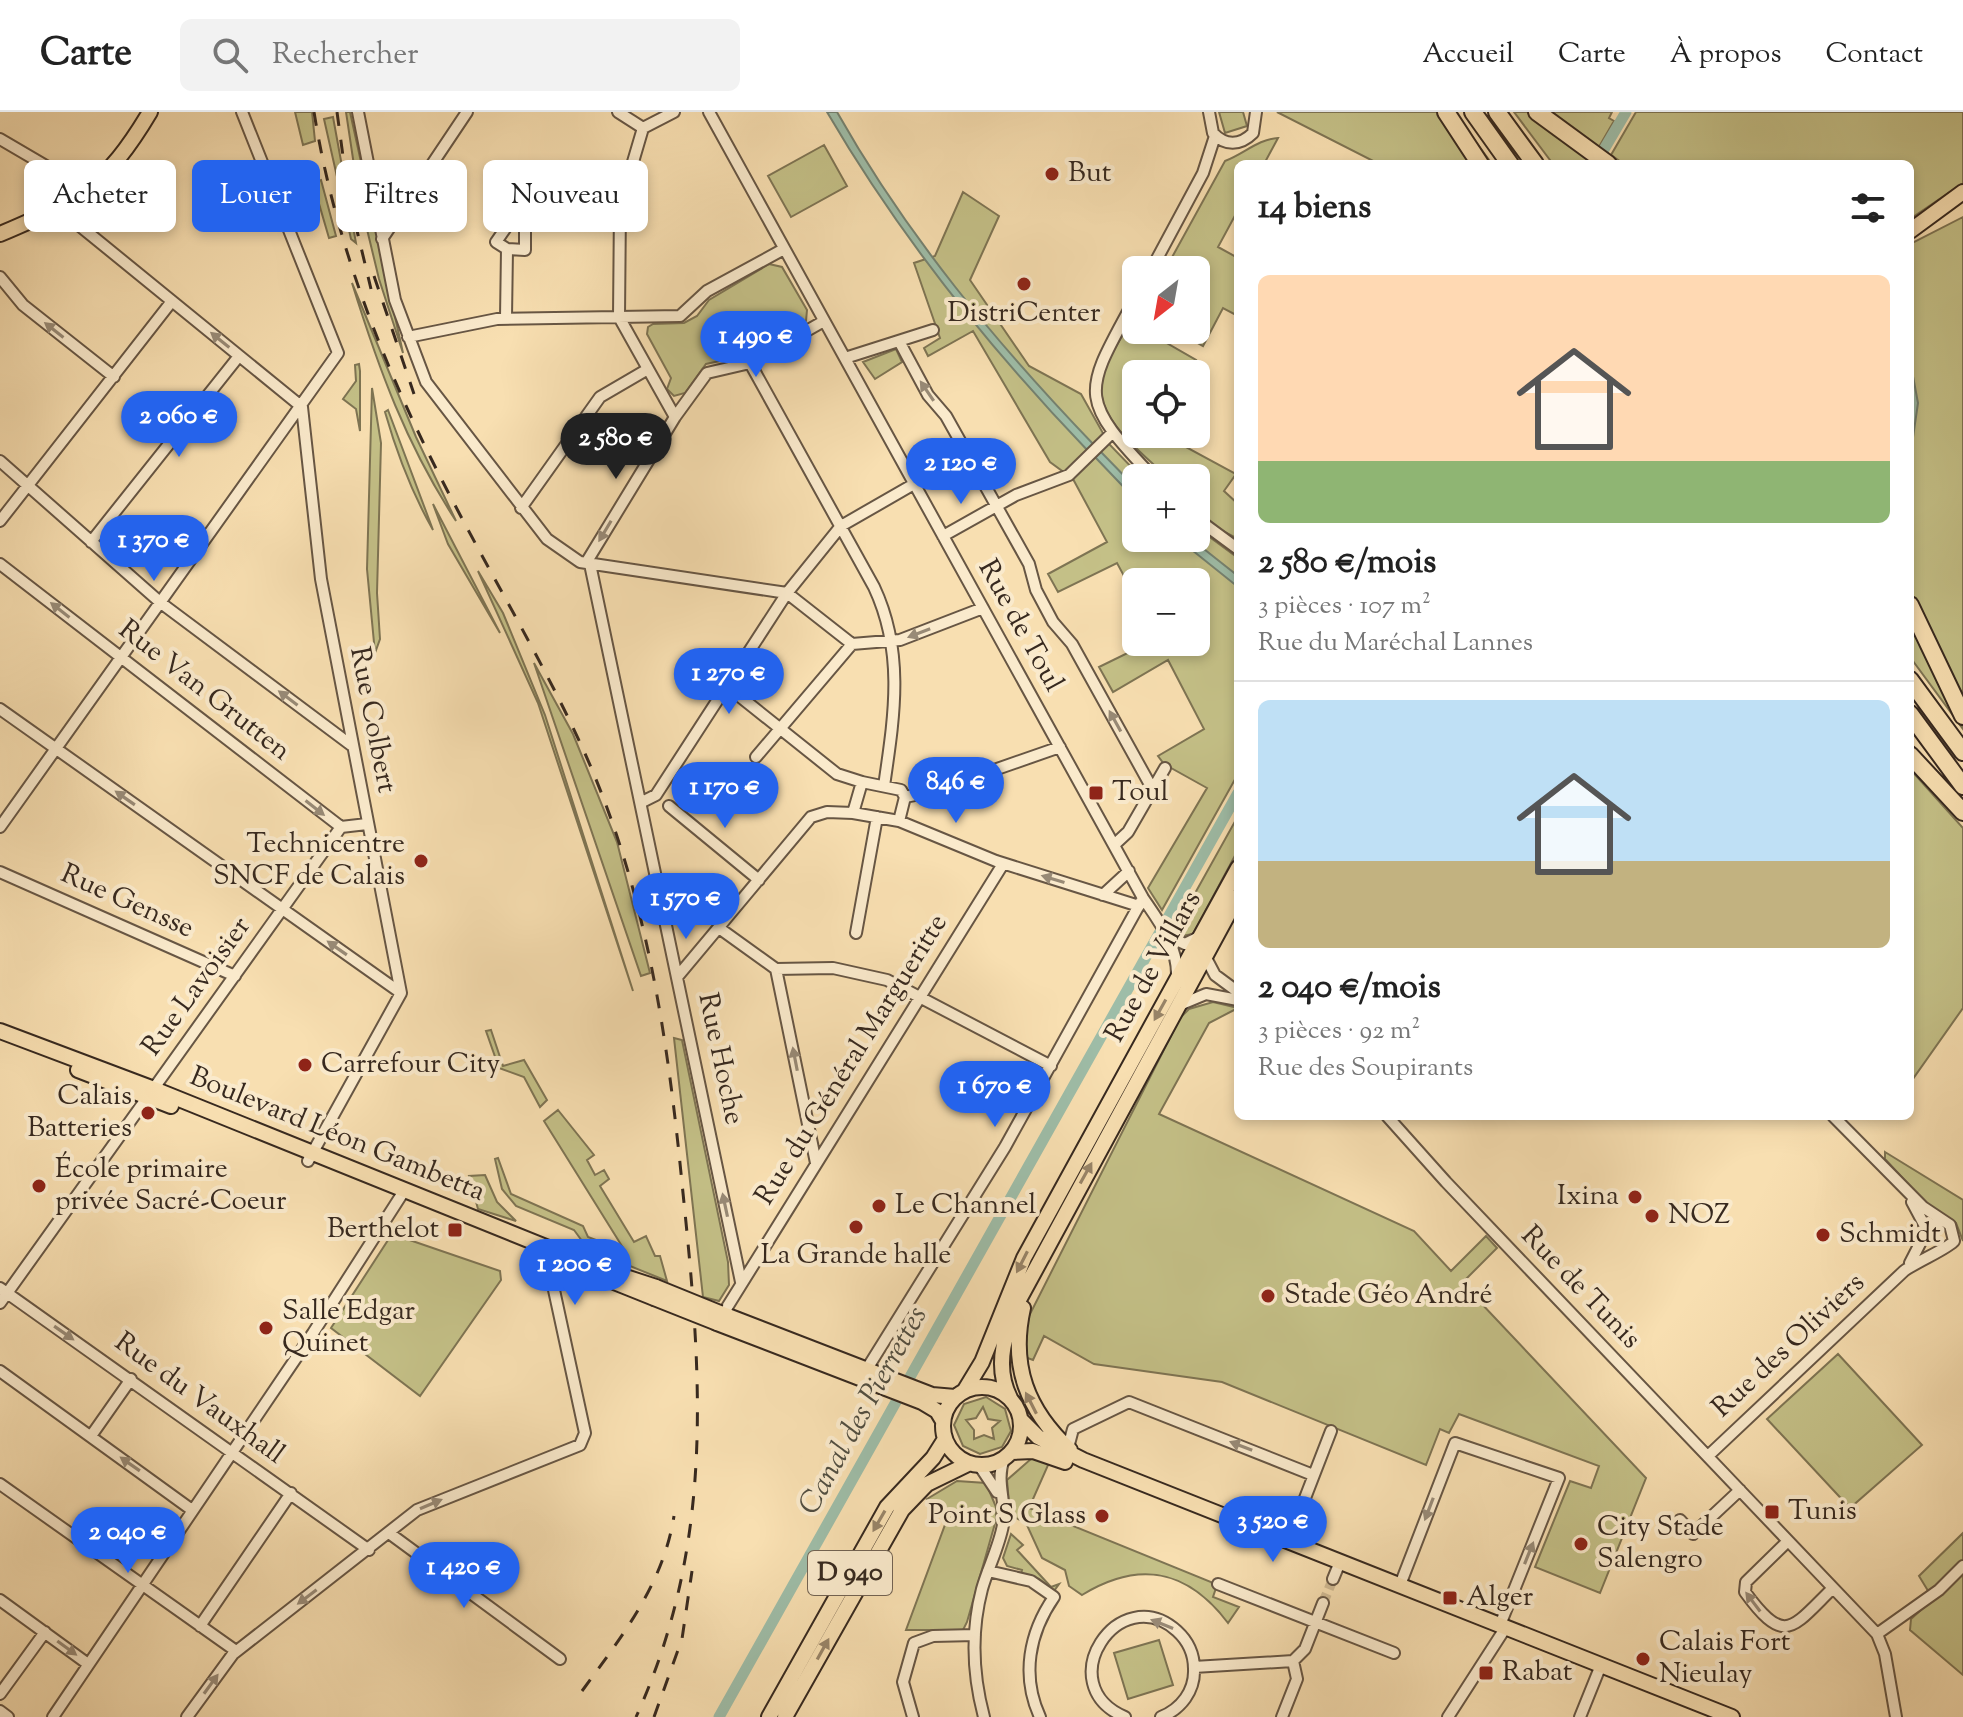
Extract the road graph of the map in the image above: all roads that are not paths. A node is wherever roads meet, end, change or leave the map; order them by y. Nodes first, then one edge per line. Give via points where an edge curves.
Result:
1 (150, 112) edge
2 (242, 112) edge
3 (358, 112) edge
4 (467, 112) edge
5 (618, 112) edge
6 (674, 112) edge
7 (709, 112) edge
8 (1209, 112) edge
9 (1256, 112) edge
10 (1446, 112) edge
11 (1473, 112) edge
12 (1497, 112) edge
13 (1537, 112) edge
14 (643, 128) junction
15 (1215, 136) junction
16 (0, 139) edge
17 (1230, 143) junction
18 (36, 160) edge
19 (120, 160) edge
20 (1477, 160) edge
21 (1507, 160) edge
22 (1532, 160) edge
23 (1603, 160) edge
24 (1203, 173) junction
25 (1959, 196) edge
26 (24, 223) edge
27 (1914, 228) edge
28 (87, 232) edge
29 (1, 233) edge
30 (382, 239) junction
31 (507, 249) dead end
32 (784, 249) junction
33 (1159, 256) edge
34 (0, 277) edge
35 (172, 301) junction
36 (619, 317) junction
37 (506, 318) junction
38 (824, 321) junction
39 (1122, 325) edge
40 (933, 330) dead end
41 (408, 337) junction
42 (899, 341) junction
43 (239, 356) junction
44 (845, 358) junction
45 (750, 363) junction
46 (648, 369) junction
47 (114, 377) junction
48 (302, 407) junction
49 (675, 417) junction
50 (1111, 434) junction
51 (0, 461) edge
52 (1140, 464) edge
53 (914, 484) junction
54 (28, 486) junction
55 (996, 506) junction
56 (521, 508) junction
57 (0, 521) edge
58 (841, 526) junction
59 (1210, 528) edge
60 (943, 536) junction
61 (91, 542) junction
62 (1234, 546) edge
63 (588, 563) junction
64 (0, 564) edge
65 (787, 593) junction
66 (161, 603) junction
67 (983, 608) junction
68 (1914, 613) edge
69 (892, 642) junction
70 (852, 644) junction
71 (121, 657) junction
72 (1914, 685) edge
73 (728, 687) junction
74 (0, 709) edge
75 (1963, 716) edge
76 (1914, 719) edge
77 (780, 728) junction
78 (351, 745) junction
79 (1060, 747) junction
80 (56, 748) junction
81 (1963, 752) edge
82 (756, 757) dead end
83 (1914, 759) edge
84 (1165, 768) dead end
85 (862, 782) junction
86 (884, 786) junction
87 (1963, 786) edge
88 (1153, 790) junction
89 (905, 797) junction
90 (642, 802) junction
91 (669, 806) dead end
92 (1963, 812) edge
93 (853, 813) junction
94 (877, 817) junction
95 (899, 821) junction
96 (1, 822) edge
97 (367, 824) junction
98 (341, 827) junction
99 (1114, 845) junction
100 (1003, 864) junction
101 (1129, 871) junction
102 (0, 872) edge
103 (1234, 875) edge
104 (759, 880) junction
105 (1103, 895) junction
106 (1141, 902) junction
107 (1234, 903) edge
108 (282, 909) junction
109 (719, 928) junction
110 (856, 933) dead end
111 (1168, 936) junction
112 (1201, 936) junction
113 (1205, 956) junction
114 (776, 969) junction
115 (1177, 972) junction
116 (235, 976) junction
117 (678, 976) junction
118 (1234, 989) edge
119 (401, 993) junction
120 (921, 996) junction
121 (1234, 999) edge
122 (1177, 1007) junction
123 (0, 1031) edge
124 (0, 1039) edge
125 (1051, 1066) junction
126 (151, 1093) junction
127 (1391, 1120) edge
128 (1837, 1120) edge
129 (309, 1158) junction
130 (816, 1163) junction
131 (1905, 1190) junction
132 (403, 1194) junction
133 (1947, 1223) junction
134 (1963, 1223) edge
135 (1926, 1234) junction
136 (1937, 1249) junction
137 (558, 1260) junction
138 (1038, 1261) junction
139 (1904, 1271) junction
140 (741, 1282) junction
141 (4, 1291) edge
142 (655, 1293) junction
143 (0, 1303) edge
144 (719, 1318) junction
145 (0, 1371) edge
146 (871, 1378) junction
147 (131, 1379) junction
148 (960, 1394) junction
149 (921, 1396) junction
150 (1010, 1398) junction
151 (1021, 1420) junction
152 (943, 1421) junction
153 (1331, 1431) dead end
154 (91, 1436) junction
155 (945, 1439) junction
156 (1068, 1448) junction
157 (232, 1452) junction
158 (1008, 1456) junction
159 (1708, 1456) junction
160 (1083, 1460) junction
161 (975, 1464) junction
162 (1313, 1475) junction
163 (0, 1484) edge
164 (1740, 1490) junction
165 (291, 1493) junction
166 (1003, 1504) junction
167 (192, 1510) junction
168 (1680, 1520) dead end
169 (389, 1533) junction
170 (1788, 1541) junction
171 (1288, 1542) junction
172 (369, 1550) junction
173 (1963, 1566) edge
174 (1336, 1570) junction
175 (988, 1571) junction
176 (1218, 1584) dead end
177 (142, 1585) junction
178 (1400, 1585) junction
179 (1833, 1588) junction
180 (0, 1600) edge
181 (1323, 1603) tunnel mouth
182 (1315, 1622) junction
183 (200, 1626) junction
184 (1502, 1629) junction
185 (45, 1632) junction
186 (1877, 1634) junction
187 (975, 1635) junction
188 (236, 1651) junction
189 (1394, 1653) dead end
190 (560, 1659) dead end
191 (1293, 1661) junction
192 (88, 1664) junction
193 (1194, 1667) junction
194 (1599, 1668) junction
195 (0, 1694) edge
196 (0, 1711) edge
197 (1120, 1716) edge
198 (1729, 1716) edge
199 (8, 1717) edge
200 (53, 1717) edge
201 (187, 1717) edge
202 (769, 1717) edge
203 (785, 1717) edge
204 (913, 1717) edge
205 (984, 1717) edge
206 (1040, 1717) edge
207 (1161, 1717) edge
208 (1282, 1717) edge
209 (1448, 1717) edge
210 (1580, 1717) edge
211 (1711, 1717) edge
212 (1896, 1717) edge

1 - 19 main road
2 - 48 street via 338,349
3 - 30 street
4 - 30 street
5 - 14 street
6 - 14 street
7 - 32 street, Rue de Toul
8 - 15 street
9 - 17 street via 1253,133
10 - 20 highway
11 - 21 highway
12 - 22 highway
13 - 23 highway
14 - 36 street via 620,206
15 - 17 street
15 - 24 street
16 - 18 street
17 - 24 street
24 - 33 street
25 - 27 main road
26 - 29 main road
28 - 35 street
30 - 41 street
31 - 37 street
32 - 36 street via 680,316
32 - 38 street, Rue de Toul
47 -> 34 street via 23,305
43 -> 35 street
35 - 47 street
36 - 37 street
36 - 46 street
37 - 41 street
38 - 44 street, Rue de Toul
38 - 45 street
39 - 50 street via 1097,376 1097,405
40 - 42 street
41 - 56 street via 435,397
42 - 44 street
55 -> 42 street
43 - 48 street
43 - 61 street
44 - 53 street, Rue de Toul
45 - 49 street via 707,373
45 - 58 street
46 - 49 street
46 - 56 street via 600,397
47 - 54 street
48 - 66 street
48 - 78 street, Rue Colbert via 321,579
49 -> 63 street
50 - 52 street
50 - 55 street via 1069,475
51 - 54 street
53 - 58 street
53 - 60 street, Rue de Toul
54 - 57 street
54 - 61 street
55 - 60 street
88 -> 55 street via 1072,644 1053,622
56 - 63 street via 560,550
58 - 65 street
58 - 69 street via 879,599
59 - 62 street
60 - 67 street, Rue de Toul
61 - 66 street
63 - 65 street
63 - 90 street, Rue Hoche
71 -> 64 street, Rue Van Grutten
65 - 70 street
65 - 73 street
66 - 71 street
78 -> 66 street
67 -> 69 street
67 - 79 street, Rue de Toul
68 - 75 highway
69 - 70 street
69 - 86 street via 896,696
70 - 77 street
71 - 80 street
71 -> 98 street, Rue Van Grutten
72 - 81 highway
73 - 77 street
73 - 90 street via 656,795
74 - 80 street
76 - 87 highway
77 - 82 street
77 - 85 street via 845,779
78 - 97 street, Rue Colbert
79 - 89 street
79 - 99 street, Rue de Toul
80 - 96 street
108 -> 80 street
83 - 92 highway
84 - 88 street
85 - 86 street
85 - 93 street
86 - 89 street via 901,790
88 - 99 street
89 - 95 street
90 - 117 street, Rue Hoche
91 - 104 street
93 - 94 street
93 - 104 street via 811,817
94 - 95 street
94 - 110 street
95 - 100 street
97 - 98 street
97 - 119 street, Rue Colbert
98 - 108 street, Rue Lavoisier
99 - 101 street, Rue de Toul
105 -> 100 street
100 - 120 street, Rue du Général Margueritte
101 - 105 street
101 - 106 street, Rue de Toul
102 - 116 street, Rue Gensse
103 - 112 main road, Rue de Villars
104 - 109 street
105 - 106 street
106 - 111 street, Rue de Toul
106 - 125 street
107 - 113 main road, Rue de Villars
108 - 116 street, Rue Lavoisier
119 -> 108 street
109 - 114 street
109 - 117 street
111 - 112 street via 1180,944
111 - 115 street
112 - 115 main road, Rue de Villars
113 - 118 street via 1215,975
113 - 122 main road, Rue de Villars
114 - 120 street via 849,970
130 -> 114 street
115 -> 148 main road, Rue de Villars via 1024,1258 982,1362
116 - 126 street, Rue Lavoisier
140 -> 117 street, Rue Hoche
119 - 129 street
120 - 125 street
120 - 130 street, Rue du Général Margueritte
121 - 122 street via 1206,994
138 -> 122 main road, Rue de Villars
123 - 126 main road, Boulevard Léon Gambetta
124 - 126 main road, Boulevard Léon Gambetta
125 - 146 street
126 - 129 main road, Boulevard Léon Gambetta
126 - 141 street, Rue Lavoisier
127 - 159 street, Rue de Tunis
128 - 131 street
129 - 132 main road, Boulevard Léon Gambetta
130 - 140 street, Rue du Général Margueritte
131 - 133 street
131 - 135 street
132 - 137 main road, Boulevard Léon Gambetta
132 - 142 main road, Boulevard Léon Gambetta
132 - 157 street
133 - 134 street
133 - 135 street via 1933,1223
133 - 136 street via 1954,1241
135 - 136 street
135 - 139 street
136 - 139 street
137 - 142 main road, Boulevard Léon Gambetta
169 -> 137 street via 423,1507 573,1450 583,1441 554,1290
138 - 150 main road, Rue de Villars via 1003,1345 1001,1375
156 -> 138 main road via 1033,1406 1019,1364 1020,1325
139 - 159 street, Rue des Oliviers
140 - 144 street, Rue du Général Margueritte
141 - 143 street, Rue Lavoisier
141 -> 147 street, Rue du Vauxhall
142 - 144 main road, bridge
144 - 146 main road
145 - 154 street
146 - 149 main road
147 - 154 street
147 - 157 street, Rue du Vauxhall
148 - 149 main road
148 - 150 main road via 990,1387
148 - 152 main road
149 - 152 main road
150 - 151 main road
151 - 158 main road via 1020,1437
151 - 160 main road via 1038,1437
152 - 155 main road
153 - 162 street
167 -> 154 street
155 - 161 main road via 955,1454
155 -> 202 main road, D 940 via 887,1507
156 - 160 main road
162 -> 156 street via 1129,1402 1073,1429
157 - 165 street, Rue du Vauxhall
157 - 167 street
158 - 161 main road
158 - 166 street via 999,1475
158 - 174 main road via 1041,1452
159 - 164 street, Rue de Tunis
160 - 171 main road
161 - 166 street
203 -> 161 main road, D 940 via 902,1510 927,1484
162 - 171 street
163 - 177 street
164 - 168 street via 1693,1534
164 - 170 street, Rue de Tunis
165 - 172 street, Rue du Vauxhall
165 - 183 street
166 - 175 street via 1003,1529
167 - 177 street
169 - 172 street
169 - 190 street
170 - 179 street, Rue de Tunis
179 -> 170 street via 1794,1626 1771,1622 1758,1610 1745,1592 1746,1582
171 - 174 main road
172 -> 188 street
173 - 186 street
174 - 178 main road
174 - 184 main road
175 - 187 street
175 - 206 street via 1031,1581 1054,1597 1039,1622 1030,1654 1031,1687
176 - 182 street
177 - 183 street
177 - 192 street
178 - 184 main road
184 -> 178 street via 1559,1478 1455,1443
179 - 186 street, Rue de Tunis
180 - 185 street
181 - 182 street
182 - 189 street
182 - 191 street via 1305,1649
183 - 188 street
184 - 194 main road
184 - 209 street
185 -> 192 street
185 - 195 street
186 - 212 street, Rue de Tunis
187 - 204 street via 933,1636 914,1643 903,1682
187 - 205 street
201 -> 188 street
191 - 193 street
191 - 208 street via 1297,1679
192 - 200 street
193 -> 197 street via 1186,1640 1172,1627 1146,1618 1119,1624 1099,1643 1091,1670 1099,1696
193 - 207 street via 1187,1695
194 - 198 main road
194 - 210 street
194 - 211 main road
196 - 199 street

